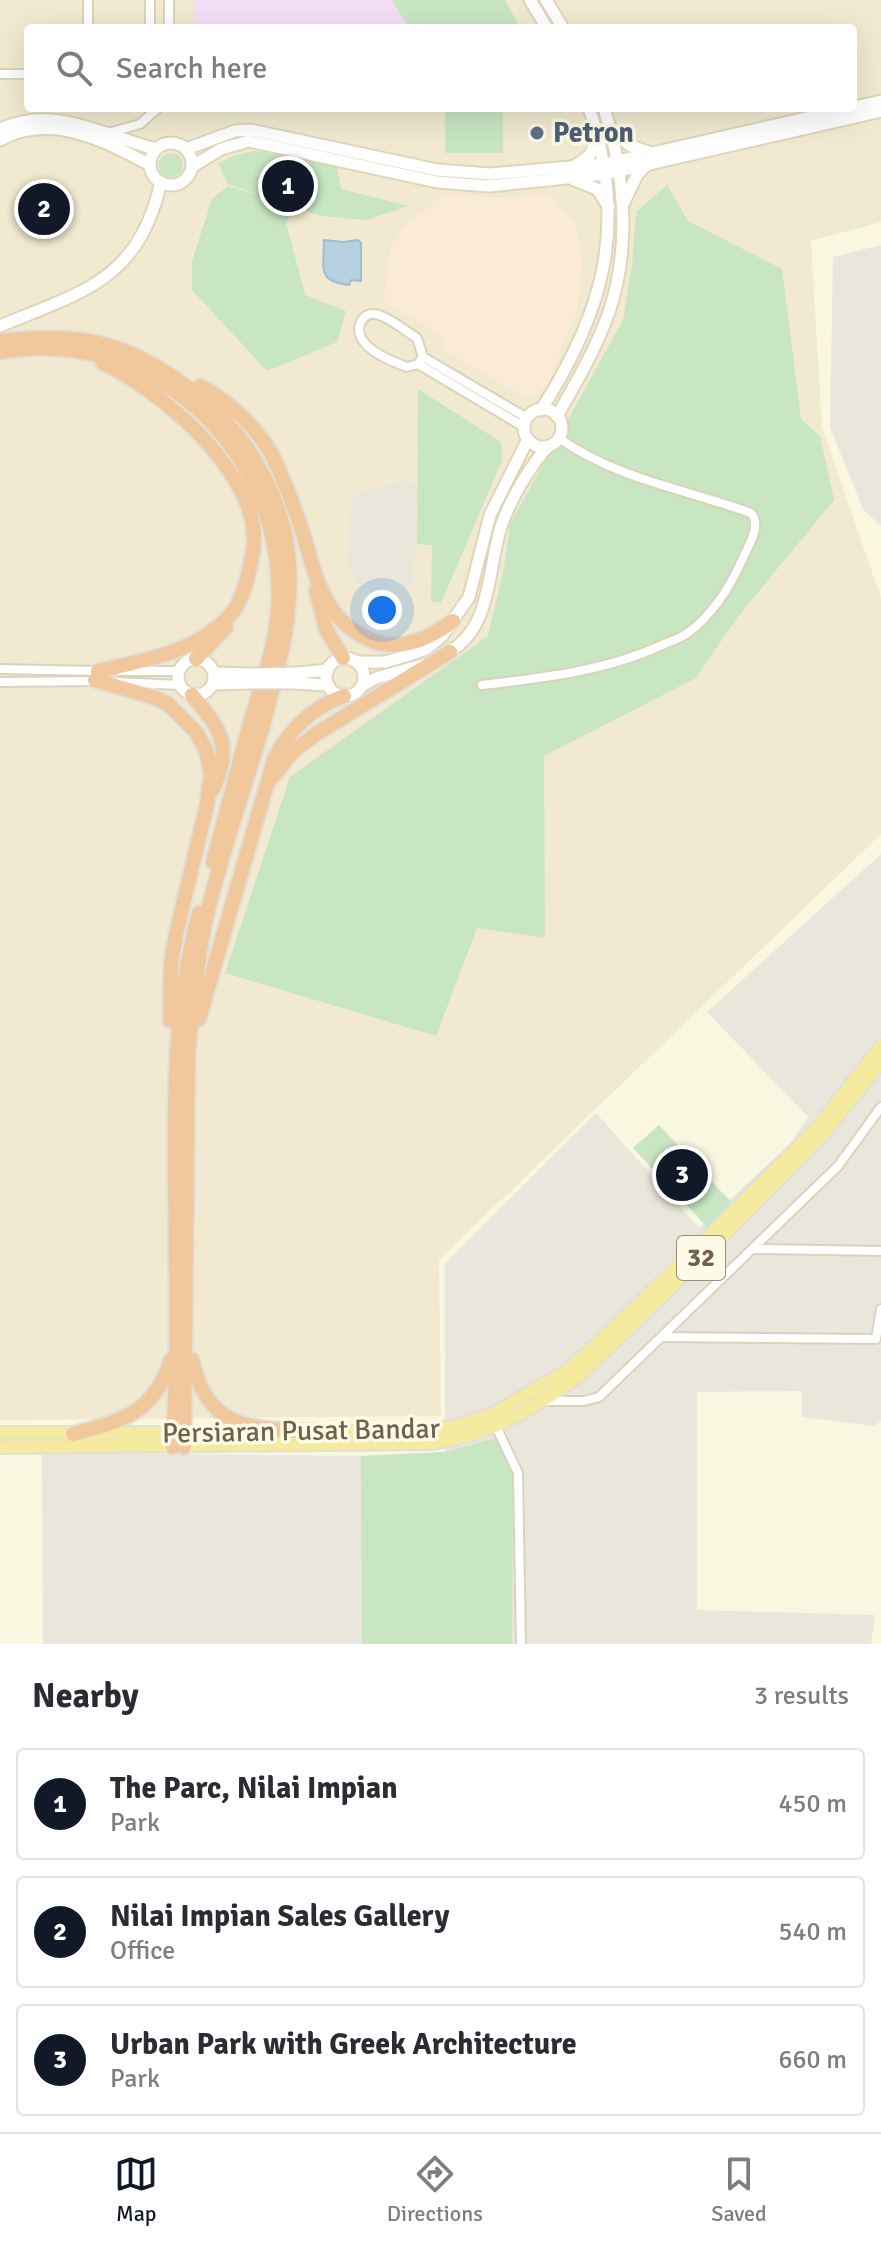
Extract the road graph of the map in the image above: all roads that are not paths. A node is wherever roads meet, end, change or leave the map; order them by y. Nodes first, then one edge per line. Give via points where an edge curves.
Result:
1 (88, 0) edge
2 (150, 0) edge
3 (169, 0) edge
4 (530, 0) edge
5 (546, 0) edge
6 (88, 24) edge
7 (150, 24) edge
8 (169, 24) edge
9 (545, 24) edge
10 (561, 24) edge
11 (0, 74) edge
12 (24, 74) edge
13 (881, 101) edge
14 (857, 107) edge
15 (881, 111) edge
16 (154, 112) edge
17 (590, 112) edge
18 (605, 112) edge
19 (836, 112) edge
20 (140, 124) junction
21 (0, 129) edge
22 (611, 131) junction
23 (108, 133) junction
24 (598, 135) junction
25 (0, 140) edge
26 (137, 144) junction
27 (156, 149) junction
28 (186, 149) junction
29 (650, 158) junction
30 (150, 165) junction
31 (193, 166) junction
32 (575, 167) junction
33 (611, 167) junction
34 (568, 178) junction
35 (161, 182) junction
36 (623, 206) junction
37 (610, 207) junction
38 (0, 326) edge
39 (0, 341) edge
40 (70, 349) junction
41 (0, 352) edge
42 (420, 361) junction
43 (167, 371) junction
44 (541, 410) junction
45 (557, 416) junction
46 (526, 428) junction
47 (554, 442) junction
48 (310, 566) junction
49 (233, 612) junction
50 (453, 621) junction
51 (450, 652) junction
52 (196, 659) junction
53 (350, 660) junction
54 (0, 669) edge
55 (328, 670) junction
56 (178, 671) junction
57 (97, 676) junction
58 (213, 678) junction
59 (296, 678) junction
60 (0, 682) edge
61 (179, 685) junction
62 (328, 685) junction
63 (482, 685) dead end
64 (362, 686) junction
65 (192, 695) junction
66 (344, 696) junction
67 (265, 787) junction
68 (207, 804) junction
69 (188, 1054) junction
70 (879, 1055) edge
71 (881, 1107) edge
72 (173, 1129) junction
73 (755, 1249) junction
74 (881, 1251) edge
75 (881, 1309) edge
76 (181, 1335) junction
77 (663, 1337) junction
78 (541, 1401) junction
79 (494, 1421) junction
80 (317, 1432) junction
81 (0, 1433) edge
82 (73, 1434) junction
83 (179, 1441) junction
84 (0, 1447) edge
85 (521, 1644) edge

1 - 6 street
2 - 7 street
3 - 8 street
4 - 9 main road
5 - 10 main road
11 - 12 street
13 - 14 main road
15 - 29 main road
16 - 20 street
17 - 24 main road
18 - 22 main road
19 - 29 main road
20 - 23 street
20 - 26 street
21 - 23 main road via 46,119
22 - 29 main road
22 - 33 main road
23 - 26 main road
24 - 32 main road via 590,155
24 - 33 main road
25 - 30 main road via 29,130 70,130
26 - 27 main road
27 - 28 main road via 174,143
27 - 30 main road
28 - 31 main road
28 - 32 main road via 251,130 464,173
29 - 33 main road
29 - 36 main road
30 - 35 main road
31 - 34 main road via 221,149 249,141 447,184 489,186
31 - 35 main road via 179,184
32 - 33 main road
33 - 34 main road
33 - 36 main road
33 - 37 main road
34 - 37 main road via 597,189
35 - 38 main road via 137,246 105,279
36 - 45 main road via 621,255 609,312
37 - 44 main road via 607,254 589,320
39 - 43 highway via 88,340
40 - 41 highway
40 - 49 highway via 148,388 219,458 235,481 254,536 248,575
40 - 72 highway via 131,365 209,419 254,484 277,555 278,608 271,651 192,939 181,1003
42 - 42 street via 407,367 372,349 361,340 360,321 378,314 417,338
42 - 46 street
43 - 48 highway via 207,390 259,435 291,497
43 - 69 highway via 215,408 246,446 273,499 289,554 283,647 205,923
44 - 45 main road
44 - 46 main road via 533,412
45 - 47 main road via 561,427
46 - 47 main road via 537,446
46 - 50 main road via 490,515 469,597
47 - 51 main road via 532,464 502,523 479,620
47 - 63 street via 623,473 751,513 756,528 732,582 688,634 614,662
48 - 50 highway via 334,613 379,643 415,642
48 - 53 highway via 326,629
49 - 52 highway via 225,630
49 - 57 highway via 176,651
50 - 53 main road via 426,649 385,662
51 - 64 main road
51 - 67 highway via 319,732 293,751
52 - 56 main road
52 - 58 main road via 207,663
53 - 55 main road via 334,662
53 - 64 main road via 364,675
54 - 57 street
55 - 59 main road
55 - 62 main road
56 - 57 street
56 - 61 main road
57 - 60 street
57 - 61 street
57 - 68 highway via 156,698 184,718 206,750 211,773
58 - 59 main road, bridge
58 - 65 main road via 205,693
59 - 62 main road
61 - 65 main road
62 - 66 main road
64 - 66 main road
65 - 68 highway via 217,727 225,748
66 - 67 highway via 295,726
67 - 69 highway
68 - 72 highway via 171,964
69 - 76 highway
70 - 78 main road, Persiaran Pusat Bandar / 32 via 822,1135 581,1374
70 - 79 main road, Persiaran Pusat Bandar / 32 via 816,1129 598,1343
71 - 73 street via 838,1166
72 - 76 highway
73 - 74 street
73 - 77 street
75 - 77 street via 876,1339
76 - 80 highway via 198,1385 221,1412 253,1428
76 - 82 highway via 163,1382 145,1406 122,1421
76 - 83 highway
77 - 78 street via 599,1397
78 - 79 main road, Persiaran Pusat Bandar / 32
79 - 80 main road, Persiaran Pusat Bandar / 32 via 440,1430
79 - 83 main road, Persiaran Pusat Bandar / 32 via 455,1440 430,1443
79 - 85 street via 518,1473
80 - 83 main road, Persiaran Pusat Bandar / 32
81 - 82 main road, Persiaran Pusat Bandar / 32
82 - 83 main road, Persiaran Pusat Bandar / 32
83 - 84 main road, Persiaran Pusat Bandar / 32

